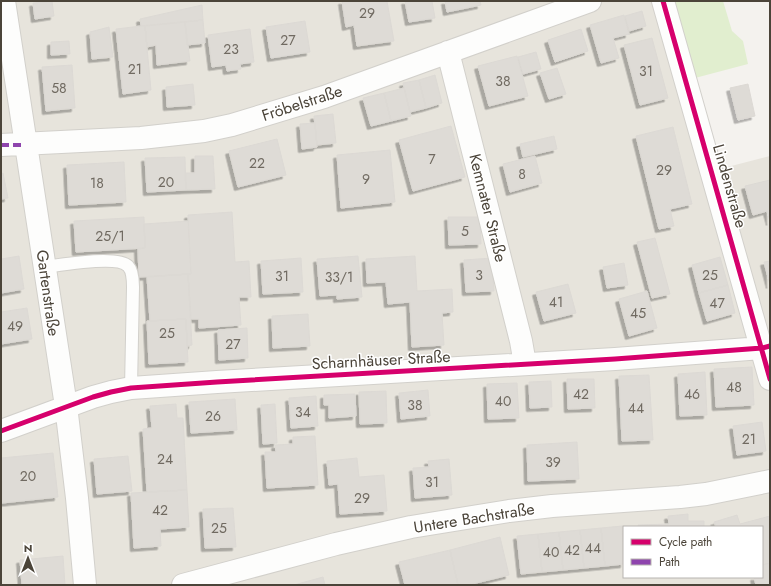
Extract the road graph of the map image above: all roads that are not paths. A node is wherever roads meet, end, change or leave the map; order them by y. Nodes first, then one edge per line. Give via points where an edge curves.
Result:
1 (4, 1) edge
2 (590, 1) edge
3 (663, 1) edge
4 (448, 52) junction
5 (1, 145) edge
6 (25, 145) junction
7 (45, 267) junction
8 (766, 347) edge
9 (525, 364) junction
10 (770, 379) edge
11 (131, 388) junction
12 (66, 406) junction
13 (1, 431) edge
14 (770, 481) edge
15 (85, 585) edge
16 (183, 585) edge

1 - 6 street, Gartenstraße
2 - 4 street, Fröbelstraße
3 - 8 street, Lindenstraße
4 - 6 street, Fröbelstraße via 324,97 232,125 174,135
4 - 9 street, Kemnater Straße
5 - 6 street, Fröbelstraße
6 - 7 street, Gartenstraße
7 - 11 lane via 102,261 119,262 128,266 134,287
7 - 12 street, Gartenstraße
8 - 9 street, Scharnhäuser Straße via 683,355
8 - 10 street, Lindenstraße
9 - 11 street, Scharnhäuser Straße
11 - 12 street, Scharnhäuser Straße
12 - 13 street, Scharnhäuser Straße
12 - 15 street, Gartenstraße
14 - 16 street, Untere Bachstraße via 706,494 552,506 411,527

